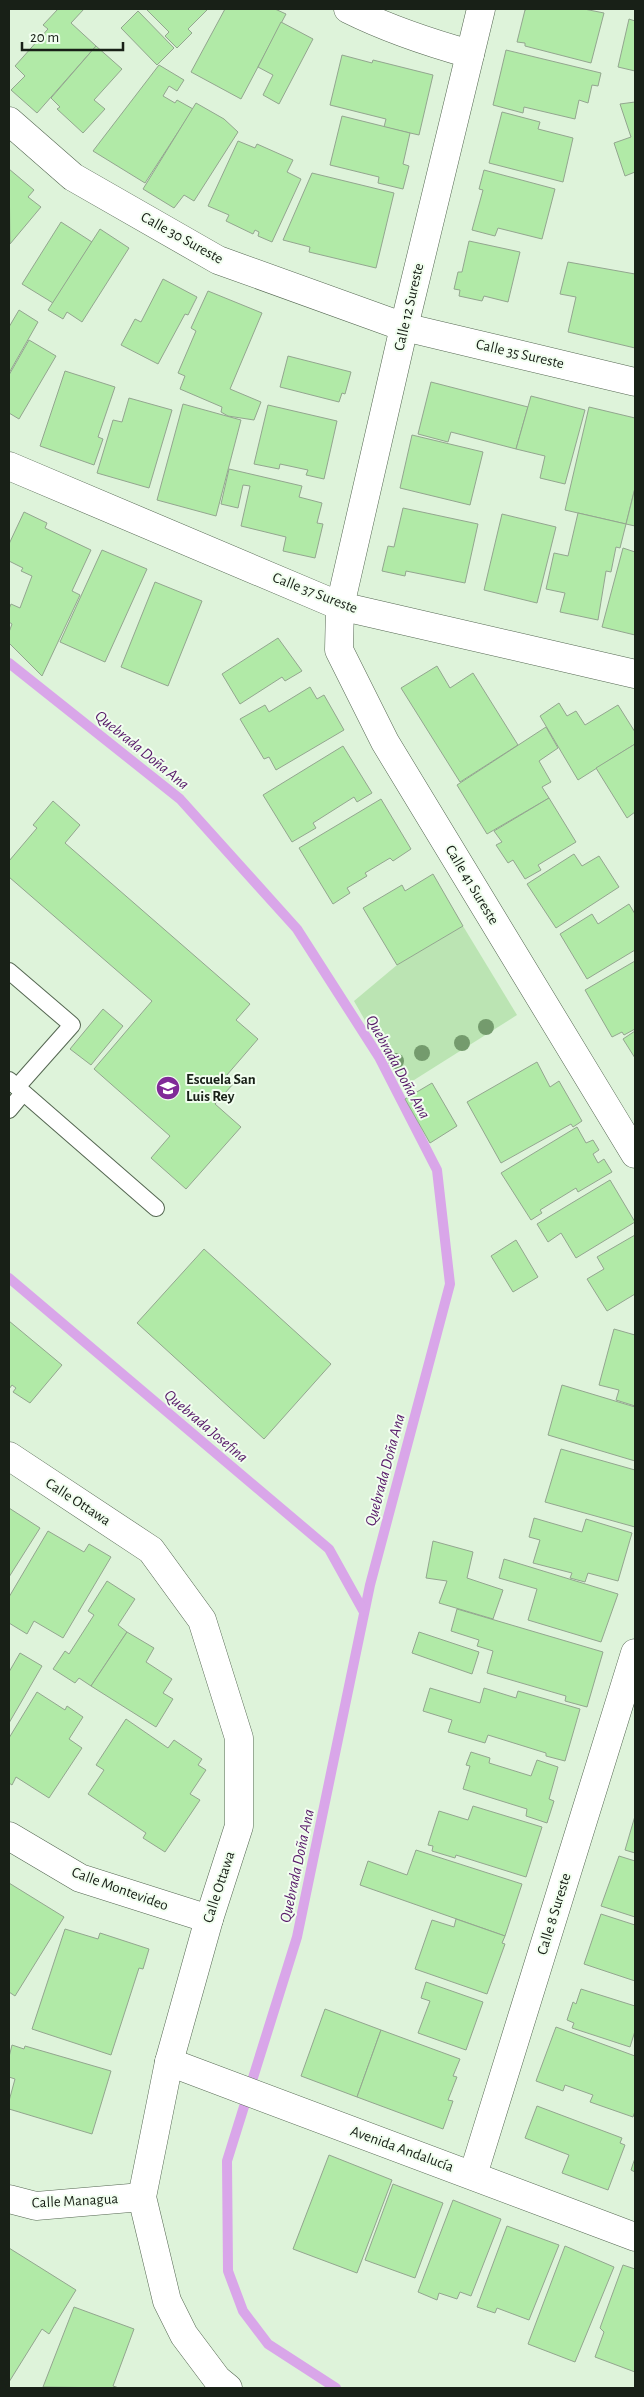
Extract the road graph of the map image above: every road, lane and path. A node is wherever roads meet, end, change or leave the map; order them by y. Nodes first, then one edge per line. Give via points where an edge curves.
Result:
1 (348, 9) edge
2 (481, 9) edge
3 (470, 54) junction
4 (9, 121) edge
5 (404, 327) junction
6 (635, 382) edge
7 (9, 466) edge
8 (340, 606) junction
9 (635, 674) edge
10 (9, 971) edge
11 (16, 1087) edge
12 (9, 1110) edge
13 (635, 1154) edge
14 (156, 1208) dead end
15 (9, 1456) edge
16 (635, 1653) edge
17 (9, 1836) edge
18 (209, 1919) junction
19 (169, 2062) junction
20 (473, 2175) junction
21 (142, 2197) junction
22 (9, 2199) edge
23 (635, 2237) edge
24 (228, 2388) edge

1 - 3 street via 422,41
2 - 3 street, Calle 12 Sureste
3 - 5 street, Calle 12 Sureste
4 - 5 street, Calle 30 Sureste via 73,176 218,260
5 - 6 street, Calle 35 Sureste
5 - 8 street, Calle 12 Sureste
7 - 8 street, Calle 37 Sureste
8 - 9 street, Calle 37 Sureste
8 - 13 street, Calle 41 Sureste via 339,650 385,742
10 - 11 lane via 72,1025
11 - 12 lane
11 - 14 lane
15 - 18 street, Calle Ottawa via 151,1550 202,1620 239,1738 239,1826
16 - 20 street, Calle 8 Sureste
17 - 18 street, Calle Montevideo via 80,1878
18 - 19 street, Calle Ottawa
19 - 20 street, Avenida Andalucía
19 - 21 street, Calle Ottawa
20 - 23 street, Avenida Andalucía
21 - 22 street, Calle Managua via 36,2206
21 - 24 street, Calle Ottawa via 167,2301 184,2335

